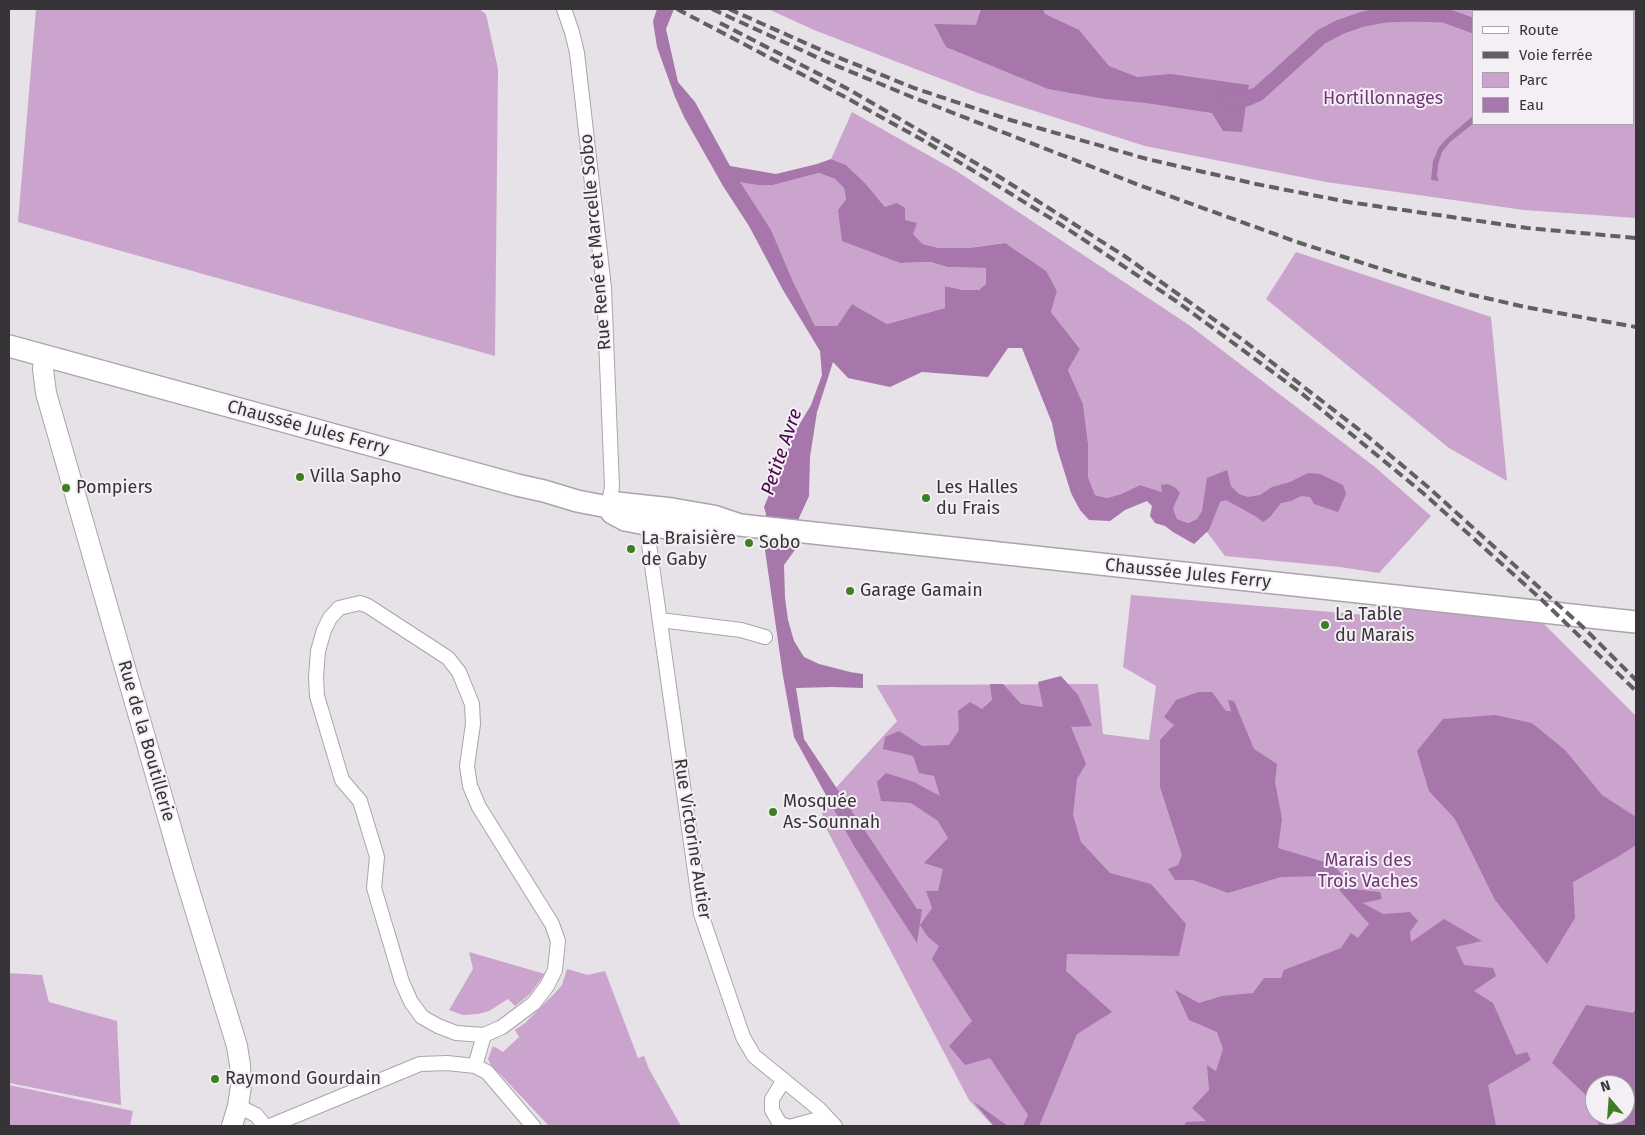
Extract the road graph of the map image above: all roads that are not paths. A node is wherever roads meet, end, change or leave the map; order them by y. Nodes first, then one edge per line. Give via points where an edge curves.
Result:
1 (564, 9) edge
2 (9, 346) edge
3 (44, 356) junction
4 (608, 507) junction
5 (647, 516) junction
6 (660, 620) junction
7 (1636, 622) edge
8 (765, 637) dead end
9 (484, 1035) junction
10 (475, 1066) junction
11 (784, 1080) junction
12 (238, 1106) junction
13 (830, 1121) edge
14 (232, 1126) edge
15 (265, 1126) edge
16 (270, 1126) edge
17 (533, 1126) edge
18 (786, 1126) edge
19 (793, 1126) edge

1 - 4 street, Rue René et Marcelle Sobo via 576,53 604,288 612,487
2 - 3 main road, Chaussée Jules Ferry
3 - 4 main road, Chaussée Jules Ferry
3 - 12 street, Rue de la Boutillerie via 46,393 237,1046 241,1086
4 - 5 main road, Chaussée Jules Ferry via 617,503
5 - 6 street, Rue Victorine Autier
5 - 7 main road, Chaussée Jules Ferry via 671,529 712,530 740,525
6 - 8 street via 741,630
6 - 11 street, Rue Victorine Autier via 701,914 743,1037 754,1056
9 - 9 street via 502,1027 534,1003 555,970 558,941 552,924 479,807 470,786 467,766 473,724 472,704 460,672 448,658 368,606 360,603 340,608 330,618 318,651 317,696 342,780 360,801 377,857 374,888 402,982 422,1017 456,1033
9 - 10 street
10 - 16 street via 420,1064
10 - 17 street via 487,1072
11 - 13 street, Rue Victorine Autier
11 - 18 street via 772,1099 772,1110 780,1124
12 - 14 street, Rue de la Boutillerie
12 - 15 street via 256,1116
13 - 19 street

